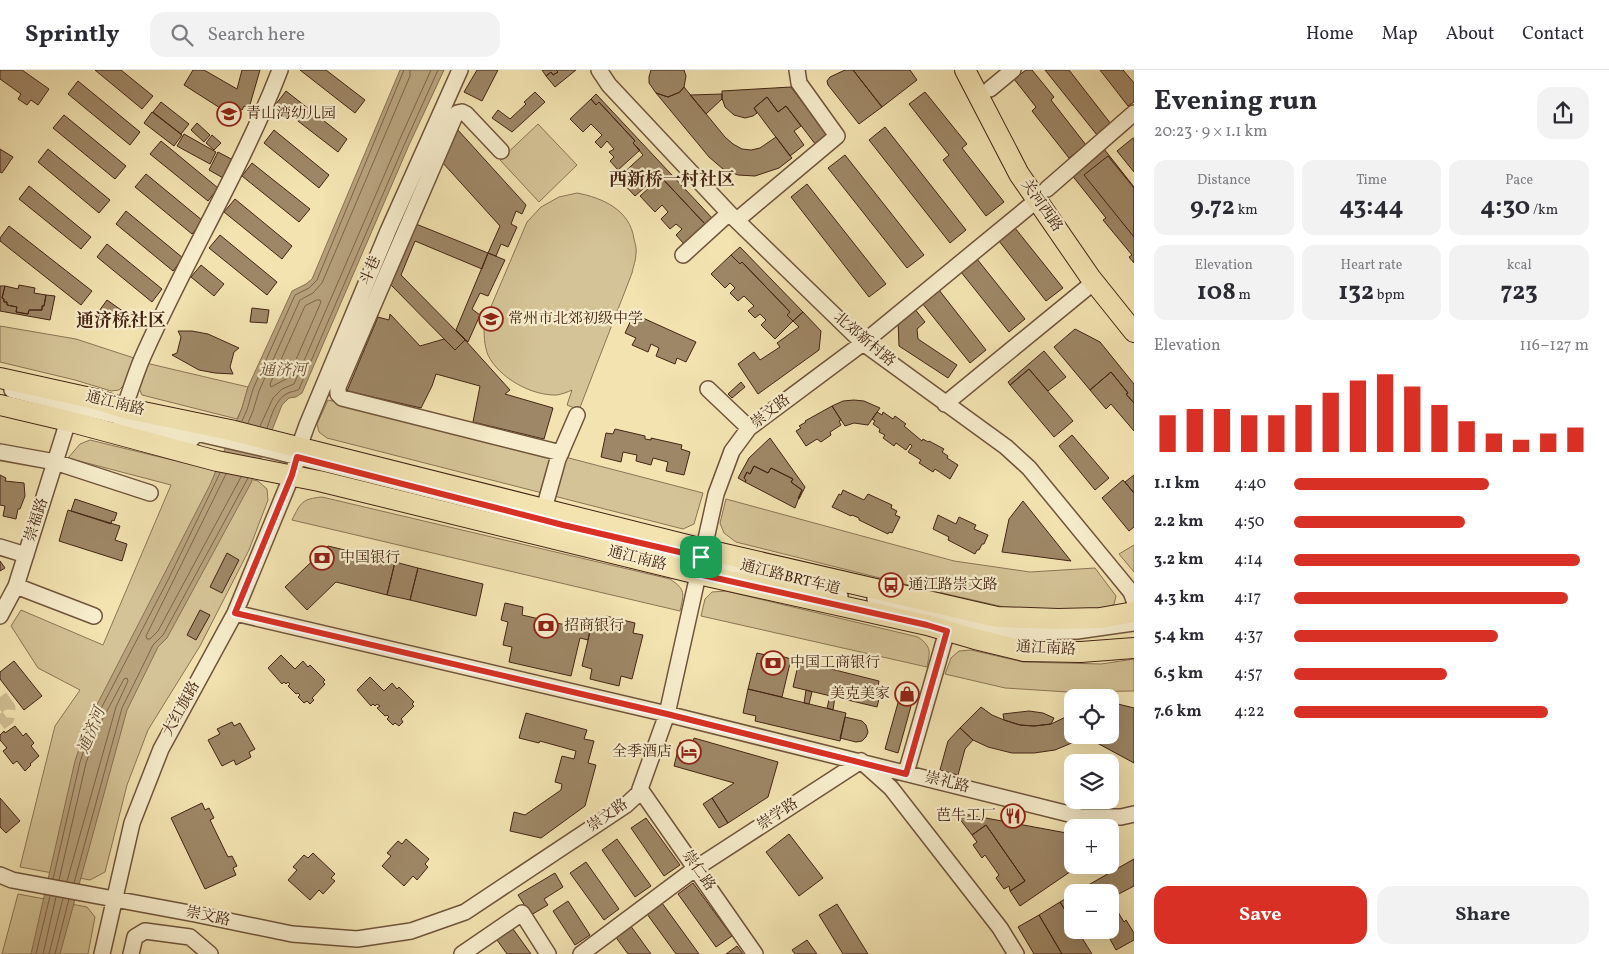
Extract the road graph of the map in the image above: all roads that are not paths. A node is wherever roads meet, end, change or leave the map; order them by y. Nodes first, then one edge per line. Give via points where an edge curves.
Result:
1 (280, 70) edge
2 (460, 70) edge
3 (599, 70) edge
4 (798, 70) edge
5 (965, 70) edge
6 (980, 70) edge
7 (1013, 70) edge
8 (990, 89) junction
9 (1133, 117) edge
10 (501, 152) dead end
11 (1042, 194) junction
12 (733, 217) junction
13 (683, 255) dead end
14 (1094, 282) junction
15 (1134, 310) edge
16 (1134, 332) edge
17 (863, 343) junction
18 (0, 378) edge
19 (0, 388) edge
20 (708, 389) dead end
21 (0, 397) edge
22 (945, 404) junction
23 (0, 405) edge
24 (125, 416) junction
25 (577, 416) dead end
26 (68, 421) junction
27 (749, 428) junction
28 (141, 441) junction
29 (223, 444) junction
30 (0, 452) edge
31 (561, 453) junction
32 (269, 454) junction
33 (296, 460) junction
34 (55, 462) junction
35 (150, 493) dead end
36 (544, 509) junction
37 (0, 547) edge
38 (26, 555) junction
39 (701, 561) junction
40 (16, 586) junction
41 (1134, 600) edge
42 (1134, 612) edge
43 (235, 613) junction
44 (0, 616) edge
45 (94, 616) dead end
46 (1028, 618) junction
47 (1134, 623) edge
48 (1089, 630) junction
49 (947, 631) junction
50 (1134, 634) edge
51 (1009, 637) junction
52 (975, 640) junction
53 (1134, 648) edge
54 (667, 714) junction
55 (860, 761) junction
56 (906, 774) junction
57 (640, 790) junction
58 (1134, 814) edge
59 (696, 868) junction
60 (0, 875) edge
61 (114, 899) junction
62 (195, 914) junction
63 (190, 938) junction
64 (102, 954) edge
65 (131, 954) edge
66 (210, 954) edge
67 (462, 954) edge
68 (548, 954) edge
69 (581, 954) edge
70 (755, 954) edge
71 (1016, 954) edge

1 - 24 street via 247,147 141,362
2 - 33 street, 斗巷 via 388,231
3 - 12 street, 北郊新村路 via 609,85
4 - 12 street via 799,83 837,136
5 - 11 main road, 关河西路 via 1019,174
6 - 8 main road, 关河西路
7 - 8 street
8 - 11 main road, 关河西路
9 - 11 street, 崇文路
10 - 31 street via 466,114 458,113 338,394 342,398
11 - 14 main road, 关河西路
11 - 15 main road, 关河西路
11 - 17 street, 崇文路
12 - 13 street
12 - 17 street, 北郊新村路
14 - 16 main road, 关河西路
14 - 22 street
17 - 22 street, 北郊新村路
17 - 27 street, 崇文路
18 - 24 main road, 通江南路 via 95,399
19 - 29 street
20 - 27 street
21 - 24 street
22 - 41 street, 北郊新村路 via 1006,447 1029,468 1131,592
23 - 26 main road, 通江南路
24 - 28 street
24 - 29 main road, 通江南路
25 - 31 street
26 - 28 main road, 通江南路
26 - 34 street, 崇福路
27 - 39 street, 崇文路 via 732,451 719,486
28 - 29 main road, 通江南路
29 - 32 main road
29 - 32 main road
30 - 34 street
31 - 36 street
32 - 33 main road, 通江南路
32 - 33 main road, 通江南路
33 - 36 main road, 通江南路
33 - 39 main road, 通江南路
33 - 43 street, 大红旗路
34 - 35 street
34 - 38 street, 崇福路
36 - 39 main road, 通江南路
37 - 38 street
38 - 40 street, 崇福路
39 - 46 main road, 通江南路 via 997,617
39 - 48 street, 通江路BRT车道 via 991,628 1014,632
39 - 49 main road, 通江南路
39 - 51 street, 通江路BRT车道
39 - 54 street, 崇文路
40 - 44 street, 崇福路
40 - 45 street
42 - 46 main road, 通江南路 via 1100,618
43 - 54 street, 崇礼路
43 - 61 street, 大红旗路 via 161,749 132,822
46 - 48 street
47 - 48 street, 通江路BRT车道
49 - 52 main road, 通江南路
49 - 56 street
50 - 51 street, 通江路BRT车道 via 1053,640
51 - 52 street
52 - 53 main road, 通江南路 via 1024,651 1081,652
54 - 55 street, 崇礼路
54 - 57 street, 崇文路
55 - 56 street, 崇礼路
55 - 59 street, 崇学路
55 - 71 street via 891,788 1000,928
56 - 58 street, 崇礼路 via 1081,816 1121,817
57 - 59 street, 崇仁路
57 - 62 street, 崇文路 via 626,805 465,912 411,931 357,939 292,934
59 - 69 street, 崇学路
59 - 70 street, 崇仁路
60 - 61 street, 崇文路
61 - 62 street, 崇文路
61 - 64 street, 大红旗路
62 - 63 street
63 - 65 street via 145,931 135,937
63 - 66 street
67 - 68 street via 522,913

